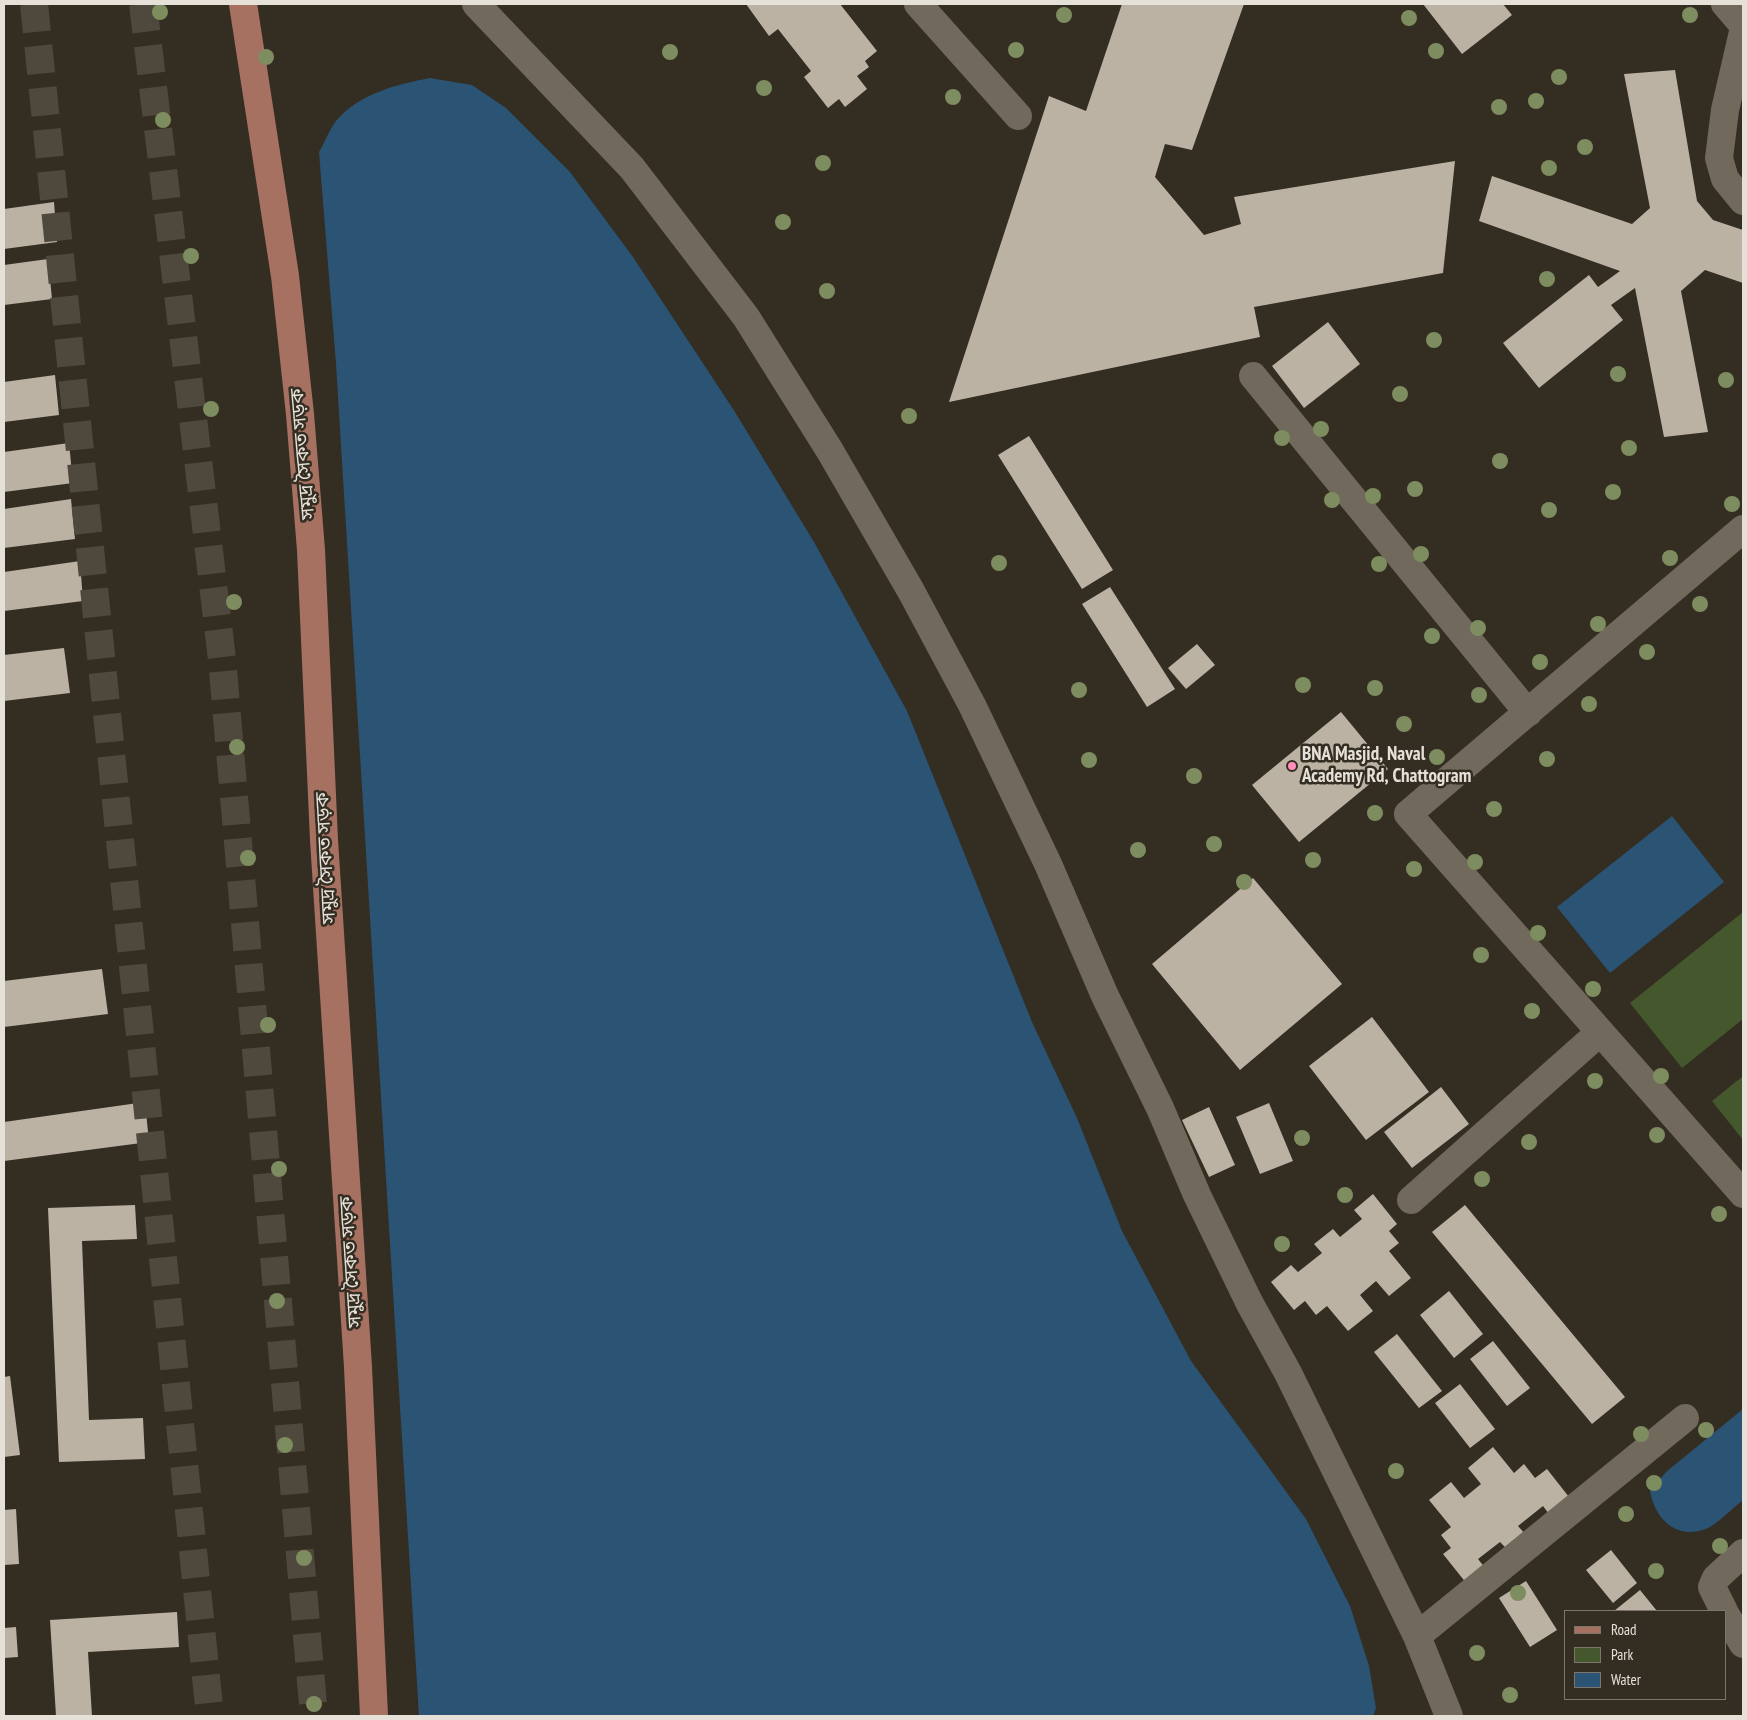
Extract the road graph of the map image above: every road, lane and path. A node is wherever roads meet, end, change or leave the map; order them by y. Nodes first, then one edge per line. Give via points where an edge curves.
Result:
1 (243, 4) edge
2 (476, 4) edge
3 (918, 4) edge
4 (1725, 4) edge
5 (1743, 25) edge
6 (1743, 32) edge
7 (1018, 116) dead end
8 (1743, 201) edge
9 (1253, 376) dead end
10 (1743, 529) edge
11 (1528, 713) junction
12 (1599, 1033) junction
13 (1743, 1194) edge
14 (1411, 1200) dead end
15 (1685, 1418) dead end
16 (1743, 1553) edge
17 (1724, 1610) edge
18 (1727, 1617) edge
19 (1417, 1636) junction
20 (1743, 1644) edge
21 (374, 1716) edge
22 (1449, 1716) edge

1 - 21 main road, সমুদ্র সৈকত সড়ক via 285,276 311,550 324,840 358,1367
2 - 19 lane via 632,168 746,318 830,450 897,566 972,705 1048,864 1197,1195
3 - 7 lane
4 - 5 lane
6 - 8 lane via 1725,110 1719,158 1725,179
9 - 11 lane
10 - 11 lane
11 - 12 lane via 1408,814
12 - 13 lane
12 - 14 lane
15 - 19 lane
16 - 17 lane via 1716,1578 1712,1587
18 - 20 lane
19 - 22 lane

